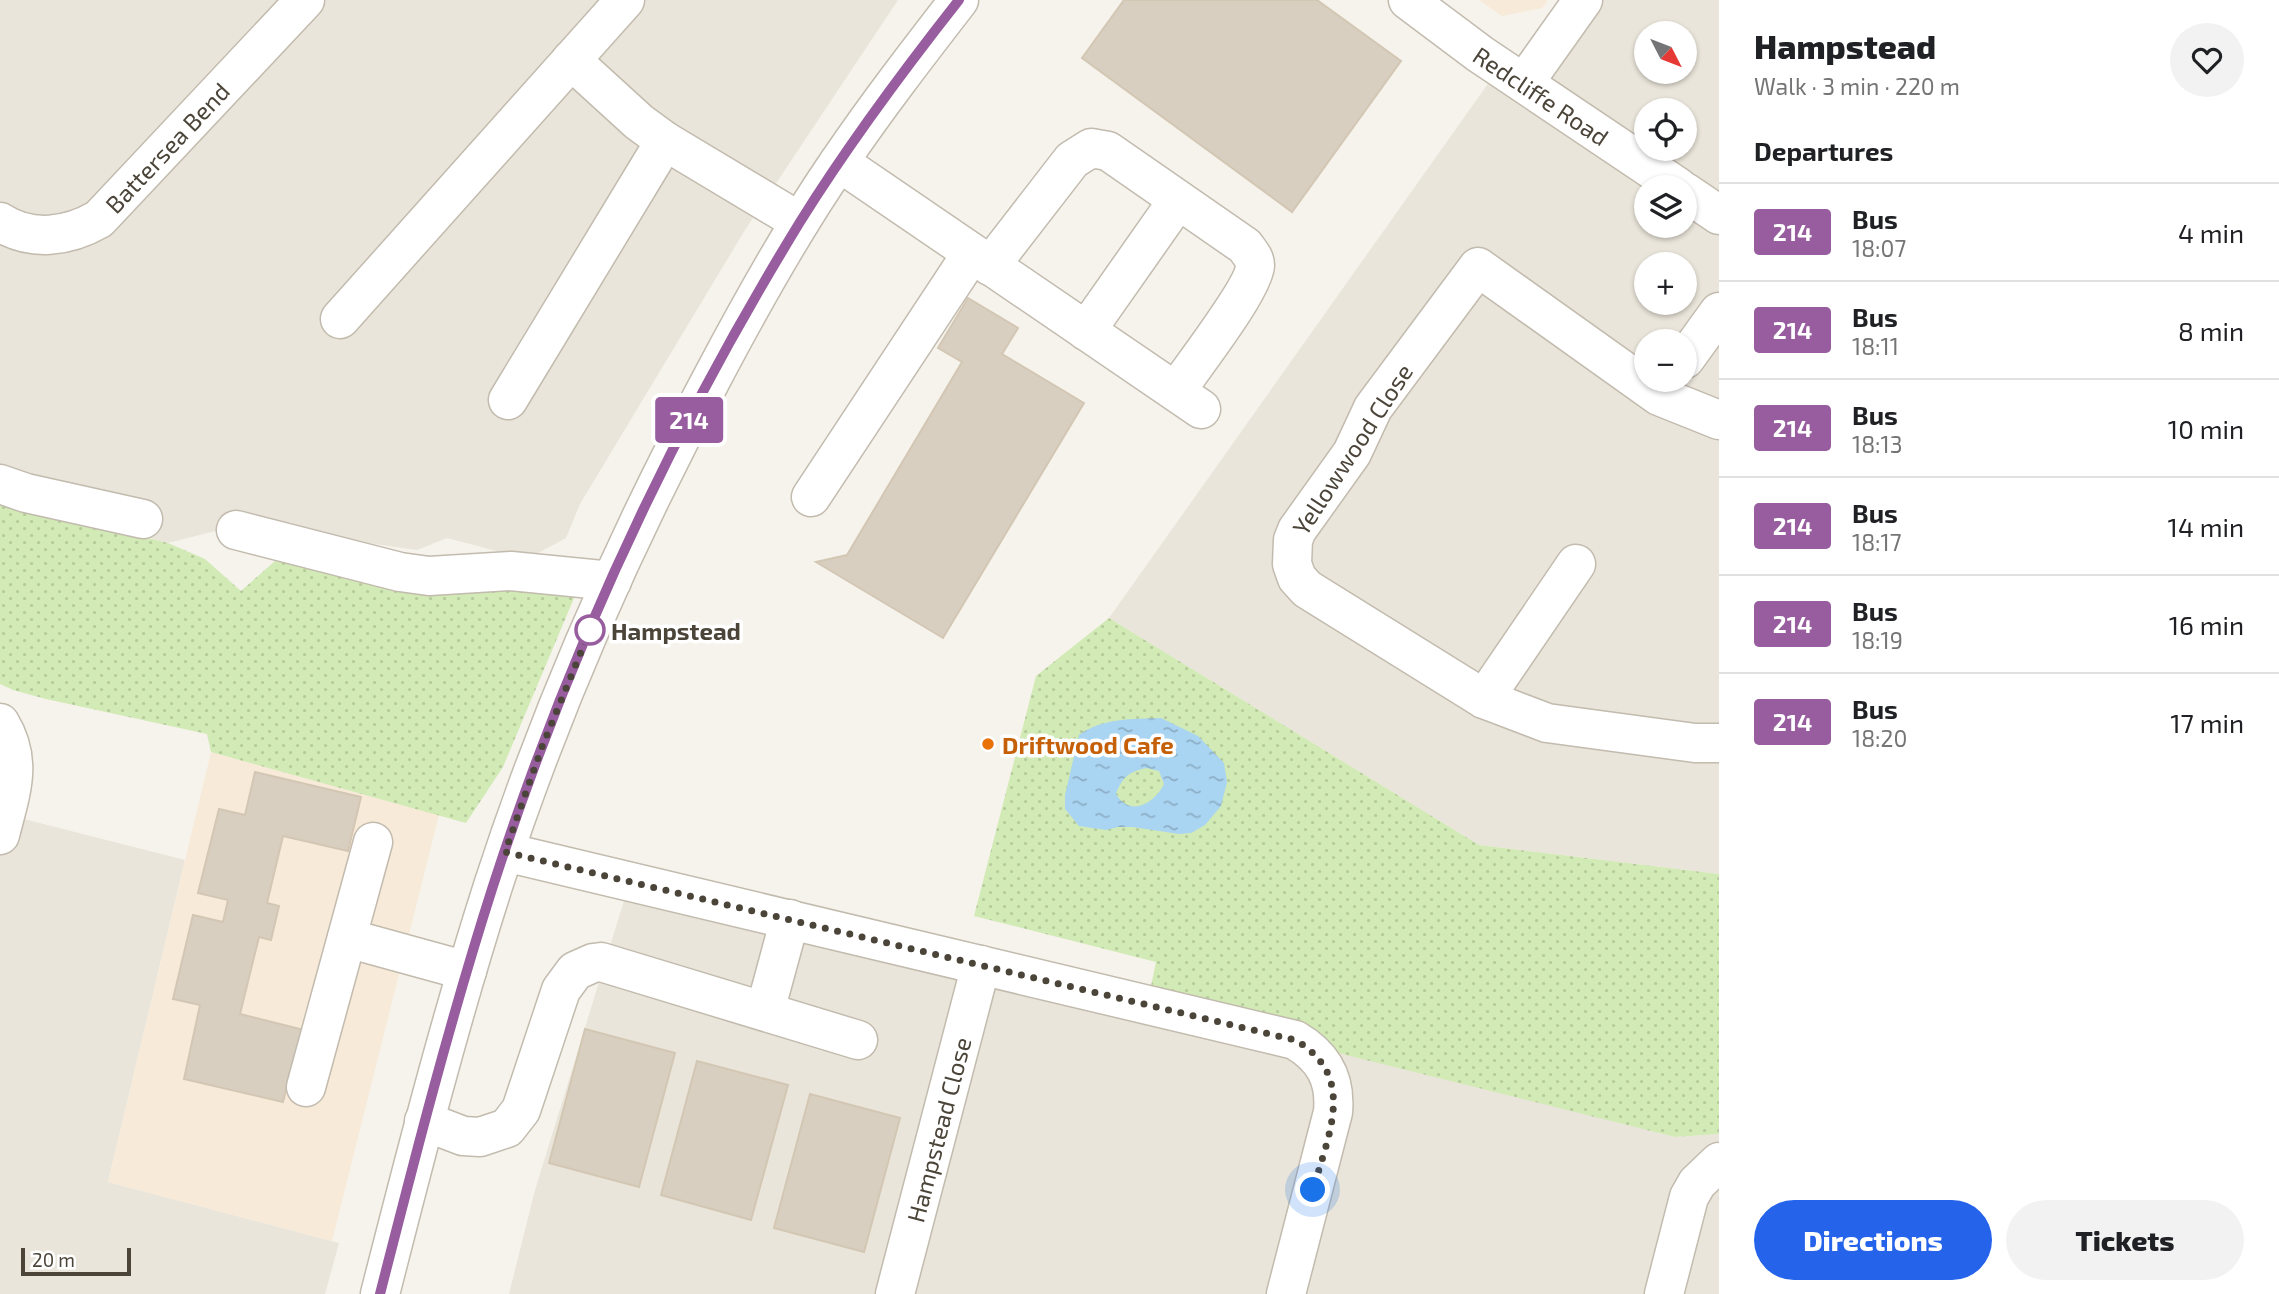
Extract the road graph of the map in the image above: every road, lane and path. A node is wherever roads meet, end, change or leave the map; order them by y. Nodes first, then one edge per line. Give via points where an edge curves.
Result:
1 (305, 0) edge
2 (625, 0) edge
3 (959, 0) edge
4 (1408, 0) edge
5 (1583, 0) edge
6 (571, 60) junction
7 (1524, 83) junction
8 (665, 141) junction
9 (839, 162) junction
10 (1660, 175) edge
11 (1178, 200) junction
12 (1697, 200) edge
13 (1719, 215) edge
14 (0, 222) edge
15 (800, 222) junction
16 (981, 259) junction
17 (1719, 312) edge
18 (340, 319) dead end
19 (1086, 331) junction
20 (1697, 342) edge
21 (1634, 368) edge
22 (1673, 392) edge
23 (508, 400) dead end
24 (1718, 416) edge
25 (0, 484) edge
26 (811, 498) dead end
27 (143, 519) dead end
28 (236, 530) dead end
29 (1576, 564) dead end
30 (612, 581) junction
31 (1484, 698) junction
32 (0, 723) edge
33 (1719, 743) edge
34 (0, 835) edge
35 (373, 842) dead end
36 (505, 852) junction
37 (790, 919) junction
38 (346, 938) junction
39 (981, 965) junction
40 (467, 971) junction
41 (765, 1011) junction
42 (858, 1040) dead end
43 (306, 1087) dead end
44 (424, 1121) junction
45 (1719, 1162) edge
46 (380, 1294) edge
47 (895, 1294) edge
48 (1286, 1294) edge
49 (1664, 1294) edge

1 - 14 street, Battersea Bend via 99,219 54,235 20,232
2 - 6 street
3 - 9 street
4 - 7 street, Redcliffe Road
5 - 7 street
6 - 8 street
6 - 18 street
7 - 10 street, Redcliffe Road
8 - 15 street
8 - 23 street
9 - 15 street
9 - 16 street
11 - 16 street via 1108,151 1091,148 1072,160
11 - 19 street
11 - 19 street via 1245,246 1255,265 1249,286 1188,400
12 - 13 street
15 - 30 street via 688,423
16 - 19 street
16 - 26 street
17 - 20 street
21 - 31 street, Yellowwood Close via 1478,267 1373,408 1352,453 1297,530 1292,564 1307,589
22 - 24 street, Yellowwood Close
25 - 27 street
28 - 30 street via 429,576 510,571
29 - 31 street
30 - 36 street via 542,747
31 - 33 street, Yellowwood Close via 1547,723
32 - 34 street via 15,760
35 - 38 street
36 - 37 street
36 - 40 street
37 - 39 street
37 - 41 street
38 - 40 street
38 - 43 street
39 - 47 street, Hampstead Close
39 - 48 street via 1282,1036 1318,1057 1332,1083 1333,1112
40 - 44 street
41 - 42 street
41 - 44 street via 593,962 575,971 561,990 521,1110 506,1128 480,1137 463,1136
44 - 46 street
45 - 49 street via 1696,1183 1689,1197

